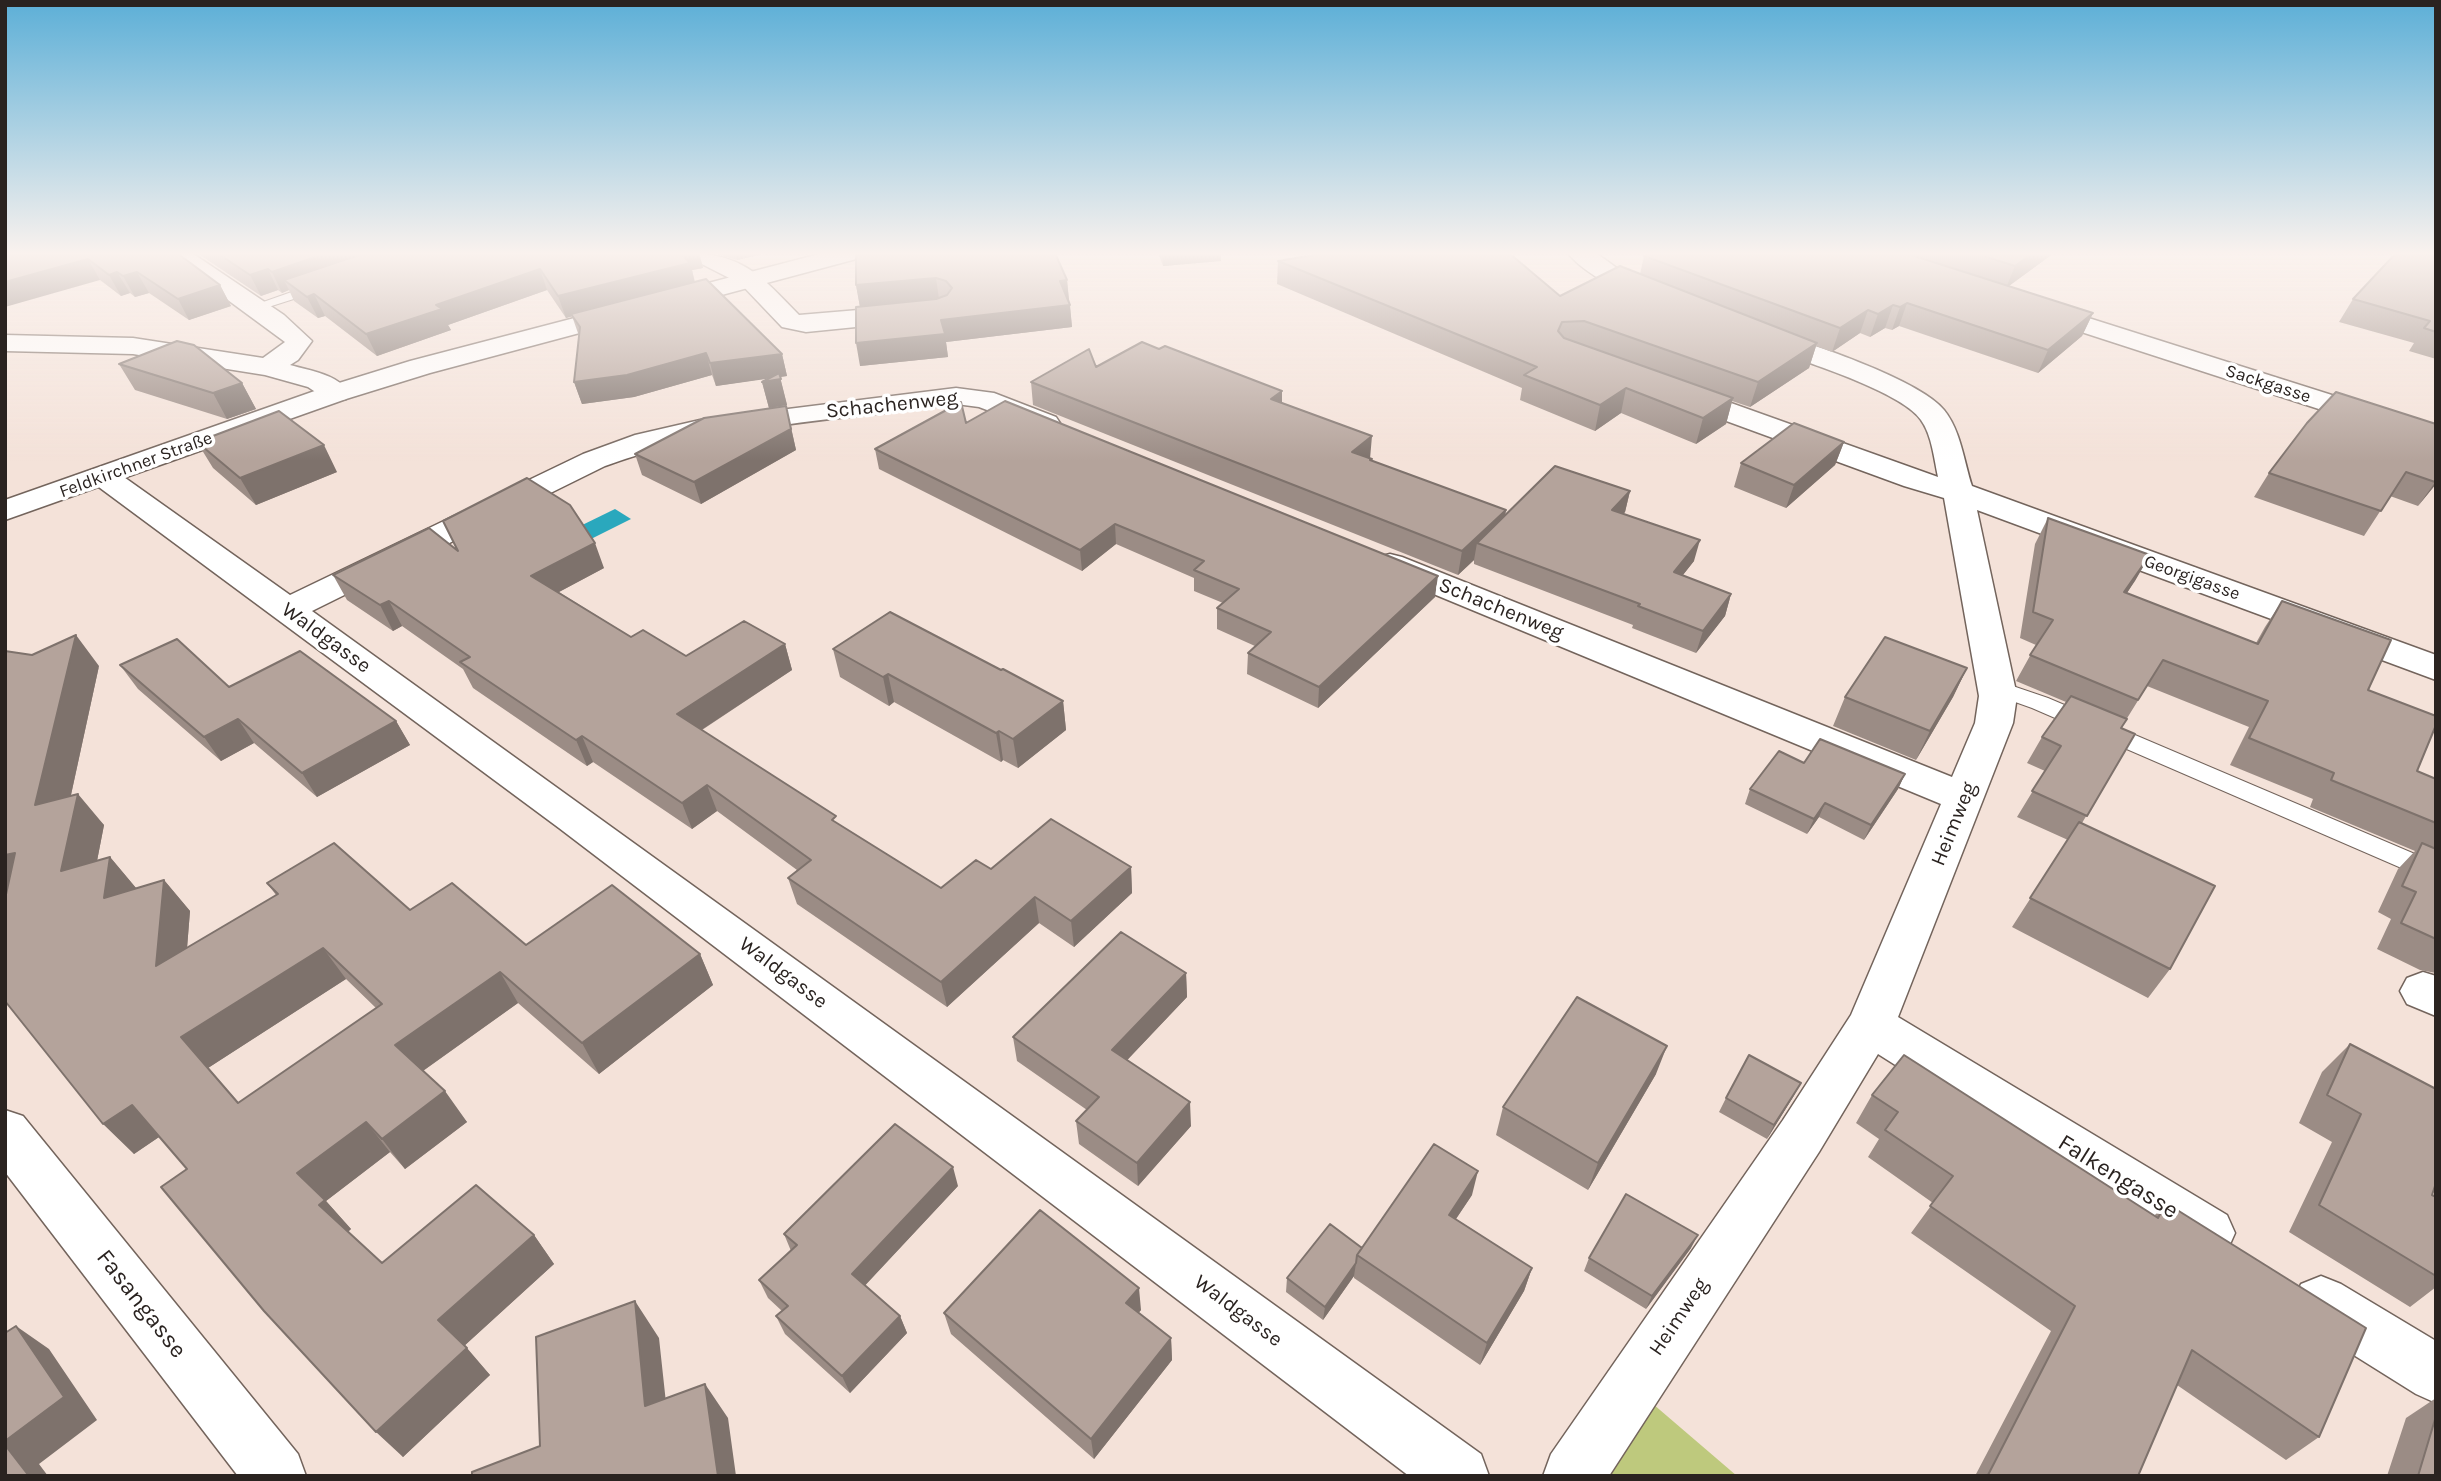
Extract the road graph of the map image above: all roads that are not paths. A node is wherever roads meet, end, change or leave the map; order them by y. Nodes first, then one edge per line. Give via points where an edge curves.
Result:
1 (275, 322) edge
2 (583, 322) edge
3 (792, 322) edge
4 (824, 322) edge
5 (2075, 322) edge
6 (1732, 326) edge
7 (5, 343) edge
8 (267, 367) junction
9 (1648, 382) edge
10 (336, 393) junction
11 (1076, 435) edge
12 (2436, 438) edge
13 (103, 476) junction
14 (1958, 492) junction
15 (5, 511) edge
16 (1356, 550) edge
17 (286, 610) junction
18 (2436, 668) edge
19 (1998, 688) junction
20 (1964, 798) junction
21 (2436, 874) edge
22 (1871, 1025) junction
23 (5, 1132) edge
24 (2436, 1374) edge
25 (276, 1476) edge
26 (1459, 1476) edge
27 (1573, 1476) edge

1 - 8 street via 299,341 289,354
2 - 10 street, Feldkirchner Straße
3 - 4 street
5 - 12 street, Sackgasse
6 - 14 street via 1860,375 1933,413
7 - 8 street via 133,345
8 - 10 street via 318,381
9 - 14 street
10 - 13 street, Feldkirchner Straße
11 - 17 street, Schachenweg via 984,399 956,396 676,434 594,460
13 - 15 street, Feldkirchner Straße
13 - 17 street, Waldgasse
14 - 18 street, Georgigasse
14 - 19 street, Heimweg
16 - 20 street, Schachenweg
17 - 26 street, Waldgasse
19 - 20 street, Heimweg via 1994,723
19 - 21 lane
20 - 22 street, Heimweg
22 - 24 street, Falkengasse
22 - 27 street, Heimweg
23 - 25 street, Fasangasse

